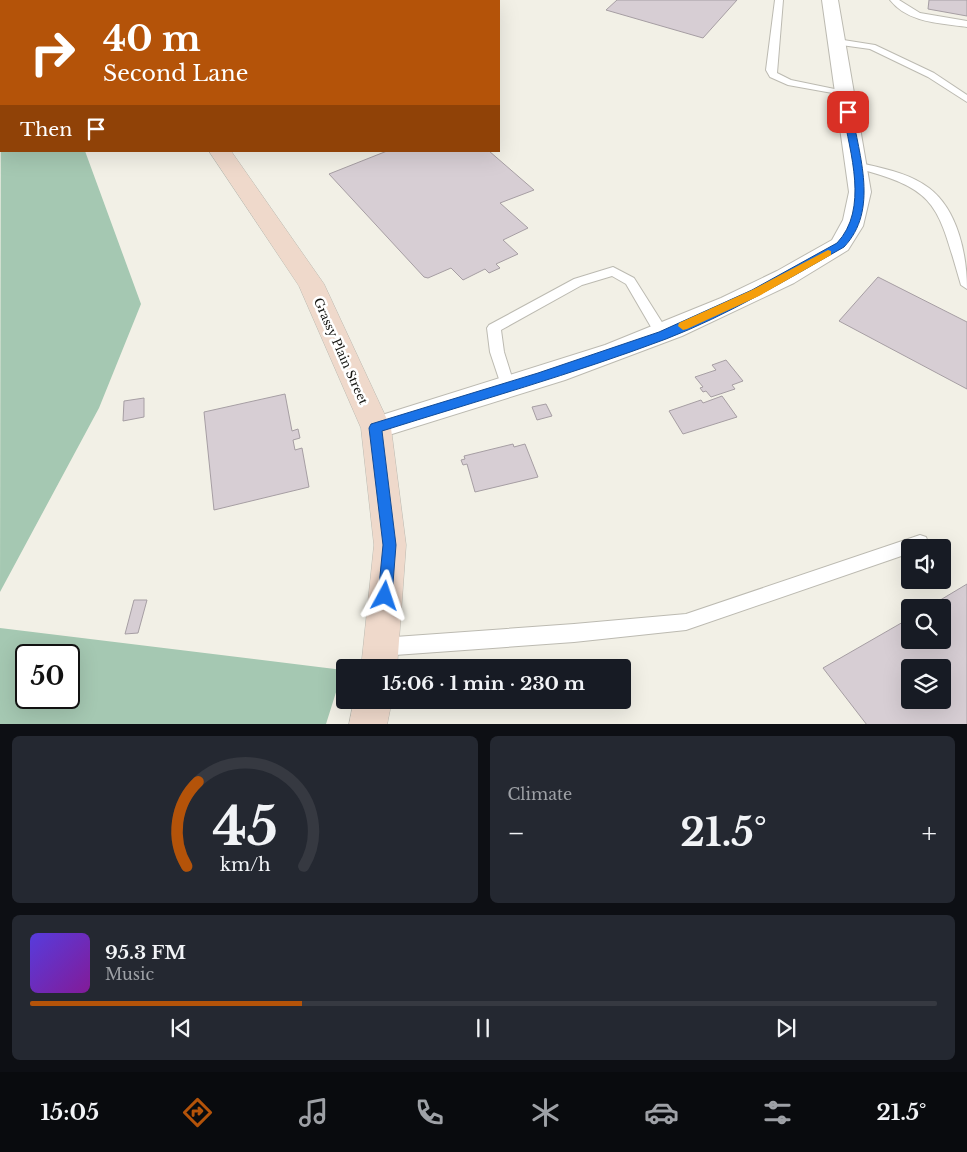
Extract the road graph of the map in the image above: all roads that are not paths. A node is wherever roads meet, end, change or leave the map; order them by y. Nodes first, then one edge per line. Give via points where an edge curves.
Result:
1 (778, 0) edge
2 (830, 0) edge
3 (894, 0) edge
4 (967, 24) edge
5 (838, 42) junction
6 (845, 94) junction
7 (967, 99) edge
8 (221, 152) edge
9 (856, 165) junction
10 (967, 285) edge
11 (663, 335) junction
12 (508, 387) junction
13 (376, 428) junction
14 (901, 548) edge
15 (380, 657) edge
16 (372, 709) edge
17 (368, 724) edge

1 - 6 lane via 773,75 788,82
2 - 5 street
3 - 4 lane via 899,7 917,15
5 - 6 street
5 - 7 lane via 872,47 931,75
6 - 9 street
8 - 13 main road, Grassy Plain Street via 311,284
9 - 10 lane via 908,180 924,188 936,200 948,224
9 - 11 street via 860,192 856,220 840,245 755,293
11 - 12 street
11 - 12 lane via 630,281 613,271 578,282 494,328 496,352
12 - 13 street
13 - 15 main road, Grassy Plain Street via 390,545
14 - 15 lane via 686,622
16 - 17 main road

